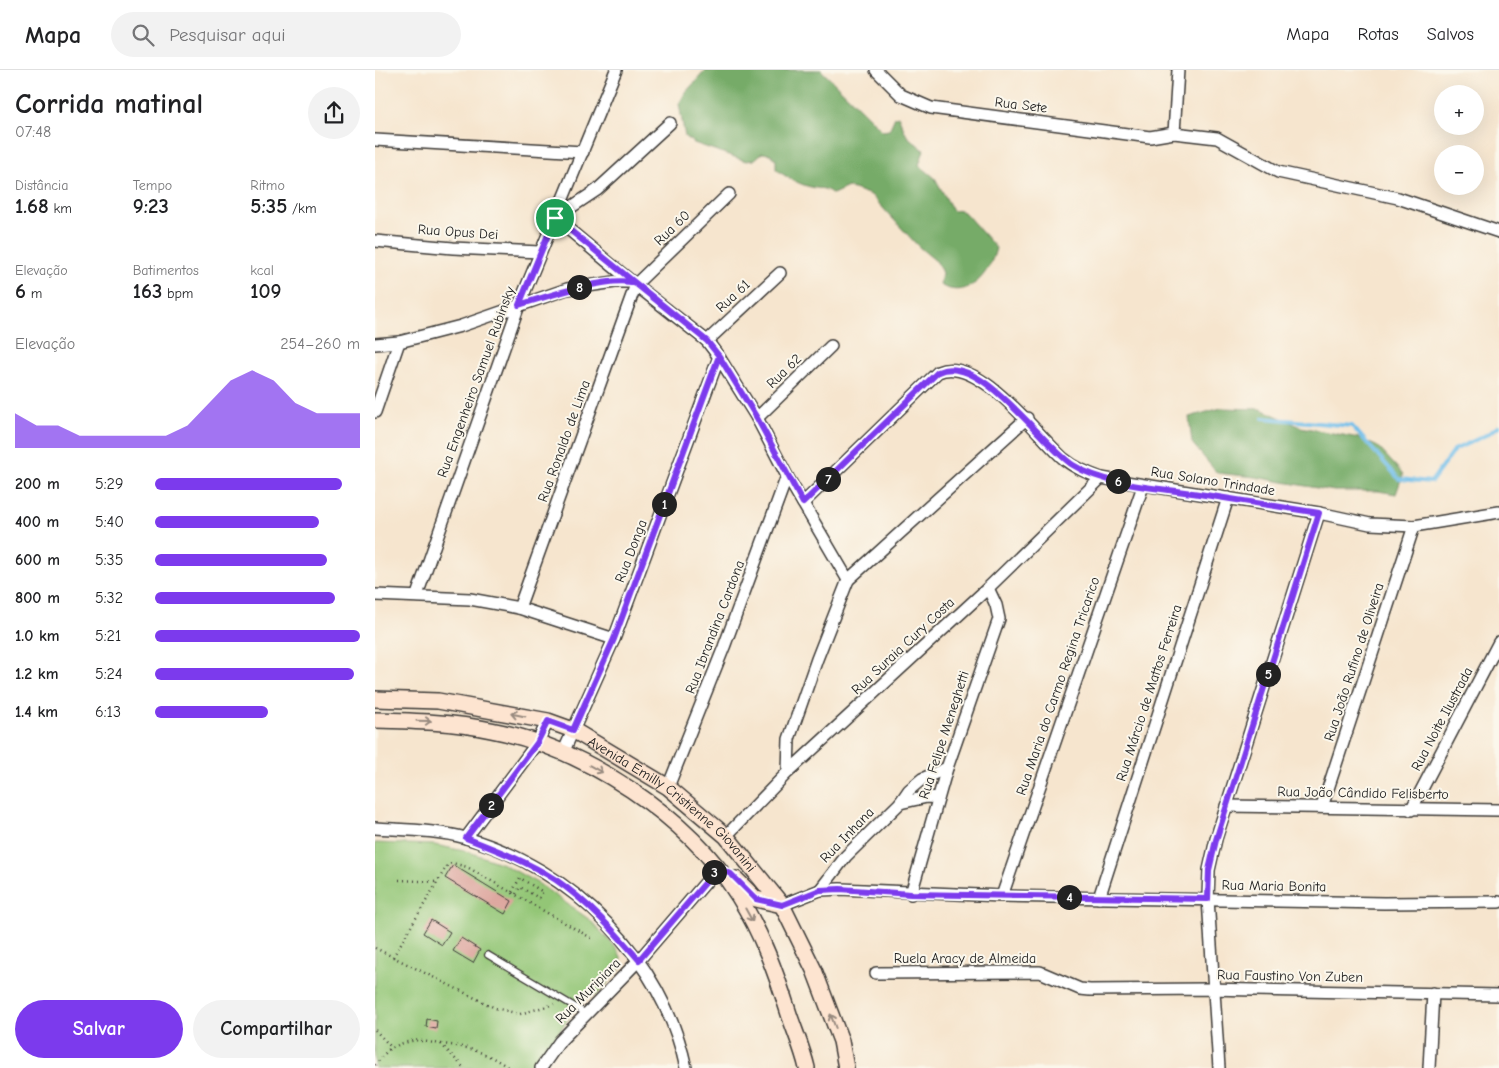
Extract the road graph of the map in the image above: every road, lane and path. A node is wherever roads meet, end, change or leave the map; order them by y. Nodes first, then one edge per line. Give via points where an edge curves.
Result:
1 (617, 70) edge
2 (1177, 70) edge
3 (877, 71) edge
4 (670, 123) dead end
5 (1174, 133) junction
6 (375, 140) edge
7 (583, 152) junction
8 (729, 194) dead end
9 (555, 218) junction
10 (1499, 232) edge
11 (375, 241) edge
12 (540, 252) junction
13 (780, 273) dead end
14 (634, 283) junction
15 (519, 305) junction
16 (707, 341) junction
17 (399, 342) junction
18 (375, 344) edge
19 (831, 346) dead end
20 (719, 356) junction
21 (375, 412) edge
22 (757, 418) junction
23 (1027, 418) junction
24 (787, 476) junction
25 (1101, 478) junction
26 (1143, 486) junction
27 (1228, 498) junction
28 (803, 503) junction
29 (1499, 512) edge
30 (1319, 513) junction
31 (1414, 526) junction
32 (848, 580) junction
33 (988, 588) junction
34 (375, 595) edge
35 (417, 596) junction
36 (519, 608) junction
37 (614, 639) junction
38 (1499, 642) edge
39 (375, 699) edge
40 (375, 720) edge
41 (548, 721) junction
42 (573, 730) junction
43 (537, 743) junction
44 (563, 753) junction
45 (947, 768) junction
46 (787, 772) junction
47 (668, 787) junction
48 (938, 798) junction
49 (900, 803) junction
50 (1226, 806) junction
51 (1322, 807) junction
52 (1411, 810) junction
53 (1499, 810) edge
54 (375, 828) edge
55 (726, 836) junction
56 (466, 838) junction
57 (528, 864) junction
58 (718, 868) junction
59 (521, 878) junction
60 (399, 880) dead end
61 (437, 882) junction
62 (820, 890) junction
63 (514, 893) junction
64 (911, 894) junction
65 (1002, 896) junction
66 (1099, 898) junction
67 (1208, 899) junction
68 (1499, 902) edge
69 (782, 905) junction
70 (593, 939) dead end
71 (375, 948) edge
72 (488, 955) dead end
73 (393, 957) junction
74 (639, 960) junction
75 (876, 973) dead end
76 (1080, 989) joint
77 (1215, 990) junction
78 (1433, 993) junction
79 (1499, 995) edge
80 (563, 1000) junction
81 (587, 1014) junction
82 (375, 1030) edge
83 (441, 1044) junction
84 (392, 1048) junction
85 (375, 1065) edge
86 (464, 1068) edge
87 (509, 1068) edge
88 (541, 1068) edge
89 (686, 1068) edge
90 (807, 1068) edge
91 (846, 1068) edge
92 (1219, 1068) edge
93 (1429, 1068) edge

1 - 7 street, Rua Engenheiro Samuel Rubinsky
2 - 5 street
3 - 5 street, Rua Sete via 901,95 931,108 1150,137
4 - 9 street via 597,190
5 - 10 street, Rua Sete via 1217,138 1278,172 1398,198
6 - 7 street
7 - 9 street, Rua Engenheiro Samuel Rubinsky
8 - 14 street, Rua 60
9 - 12 street, Rua Engenheiro Samuel Rubinsky
9 - 14 street
11 - 12 street, Rua Opus Dei
12 - 15 street, Rua Engenheiro Samuel Rubinsky
13 - 16 street, Rua 61
14 - 15 street via 615,282 567,289
14 - 16 street
14 - 36 street, Rua Ronaldo de Lima
15 - 17 street via 461,326
15 - 35 street, Rua Engenheiro Samuel Rubinsky
16 - 20 street
17 - 18 street
17 - 21 street
19 - 22 street, Rua 62
20 - 22 street
20 - 37 street, Rua Donga
22 - 24 street
23 - 25 street, Rua Solano Trindade via 1071,464
23 - 28 street, Rua Solano Trindade via 963,371 938,372
23 - 32 street
24 - 28 street
24 - 47 street, Rua Ibrandina Cardona
25 - 26 street, Rua Solano Trindade
25 - 33 street, Rua Suraia Cury Costa
26 - 27 street, Rua Solano Trindade
26 - 65 street, Rua Maria do Carmo Regina Tricarico
27 - 30 street, Rua Solano Trindade
27 - 66 street, Rua Márcio de Mattos Ferreira
28 - 32 street
29 - 31 street, Rua Solano Trindade
30 - 31 street, Rua Solano Trindade via 1371,524
30 - 50 street
31 - 51 street, Rua João Rufino de Oliveira
32 - 46 street via 789,739
33 - 45 street, Rua Felipe Meneghetti via 999,619
33 - 46 street, Rua Suraia Cury Costa
34 - 35 street
35 - 36 street via 470,599
36 - 37 street
37 - 42 street, Rua Donga
38 - 52 street, Rua Noite Ilustrada
41 -> 39 main road, Avenida Emilly Cristienne Giovanini via 438,701
40 -> 43 main road, Avenida Emilly Cristienne Giovanini via 433,721 491,729
41 - 42 main road, Avenida Emilly Cristienne Giovanini
41 - 43 street
42 - 44 street, Rua Donga
42 - 47 main road, Avenida Emilly Cristienne Giovanini
43 - 44 main road, Avenida Emilly Cristienne Giovanini
43 - 56 street
44 -> 58 main road, Avenida Emilly Cristienne Giovanini via 599,770 652,806 677,826
45 - 48 street, Rua Felipe Meneghetti
45 - 49 street, Rua Inhana via 922,779
46 - 55 street, Rua Suraia Cury Costa
47 - 55 main road, Avenida Emilly Cristienne Giovanini
48 - 49 street
48 - 64 street, Rua Felipe Meneghetti
49 - 62 street, Rua Inhana via 845,856
50 - 51 street, Rua João Cândido Felisberto
50 - 67 street via 1209,870
51 - 52 street, Rua João Cândido Felisberto
52 - 53 street, Rua João Cândido Felisberto
54 - 56 street
55 - 69 main road, Avenida Emilly Cristienne Giovanini
56 - 57 street
57 - 59 path
57 - 74 street via 557,881 599,915
58 - 69 main road via 731,874 756,899
58 - 74 street, Rua Muripiara
58 -> 90 main road, Avenida Emilly Cristienne Giovanini via 738,896 766,948
59 - 63 path
59 - 63 path via 543,892 539,898 520,888
60 - 61 path
61 - 63 path via 448,864 452,863 467,867
61 - 73 path
62 - 64 street, Rua Maria Bonita
62 - 69 street, Rua Maria Bonita
63 - 70 path
64 - 65 street, Rua Maria Bonita
65 - 66 street, Rua Maria Bonita
66 - 67 street, Rua Maria Bonita
67 - 68 street, Rua Maria Bonita
67 - 77 street
91 -> 69 main road, Avenida Emilly Cristienne Giovanini via 841,1041 814,970
71 - 73 path
72 - 80 lane
73 - 80 path via 509,1012 528,1013
74 - 81 street, Rua Muripiara
74 - 89 street via 663,1000
75 - 76 street, Ruela Aracy de Almeida via 1040,972
76 - 77 street, Rua Faustino Von Zuben
77 - 78 street, Rua Faustino Von Zuben
77 - 92 street
78 - 79 street, Rua Faustino Von Zuben
78 - 93 street
80 - 81 lane
81 - 88 street, Rua Muripiara via 560,1041
82 - 84 path
83 - 84 path via 415,1040
83 - 86 path
83 - 87 path via 482,1052
84 - 85 path

